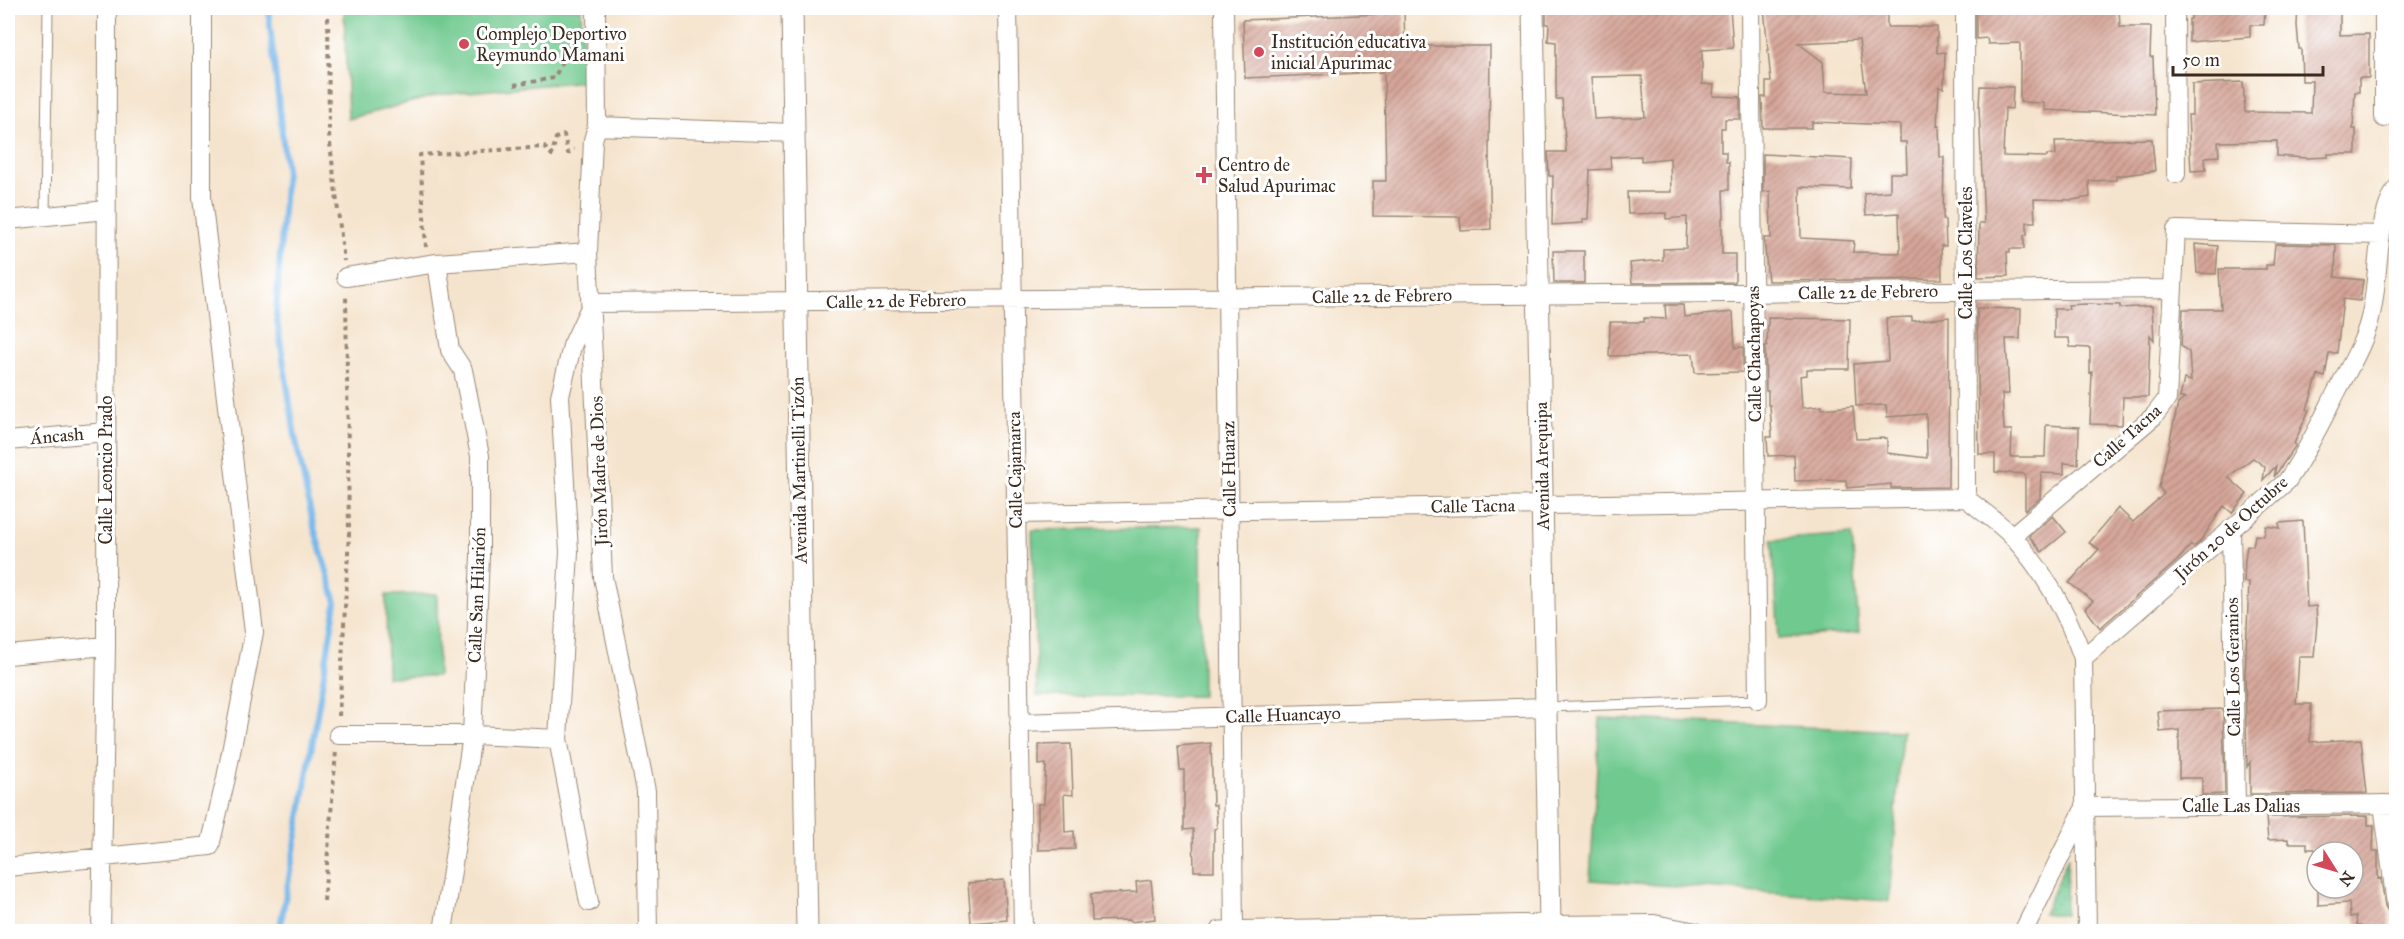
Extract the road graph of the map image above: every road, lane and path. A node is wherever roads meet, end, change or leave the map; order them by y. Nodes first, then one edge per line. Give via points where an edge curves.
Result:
1 (48, 8) edge
2 (107, 8) edge
3 (202, 8) edge
4 (328, 8) edge
5 (596, 8) edge
6 (792, 8) edge
7 (1008, 8) edge
8 (1224, 8) edge
9 (1533, 8) edge
10 (1750, 8) edge
11 (1965, 8) edge
12 (2175, 8) edge
13 (2384, 8) edge
14 (596, 28) junction
15 (514, 85) dead end
16 (2384, 118) dead end
17 (595, 133) junction
18 (794, 133) junction
19 (2176, 174) dead end
20 (2397, 189) edge
21 (106, 210) junction
22 (45, 216) junction
23 (8, 220) edge
24 (2381, 235) junction
25 (588, 252) junction
26 (432, 264) junction
27 (346, 277) junction
28 (2173, 289) junction
29 (1966, 291) junction
30 (1753, 293) junction
31 (1539, 295) junction
32 (1227, 298) junction
33 (1013, 299) junction
34 (796, 302) junction
35 (592, 303) junction
36 (106, 432) junction
37 (8, 441) edge
38 (1966, 498) junction
39 (1755, 502) junction
40 (1542, 505) junction
41 (1229, 510) junction
42 (1016, 514) junction
43 (2231, 529) junction
44 (2012, 536) junction
45 (106, 646) junction
46 (8, 655) edge
47 (2083, 658) junction
48 (1758, 700) joint
49 (1546, 706) junction
50 (1231, 716) junction
51 (1019, 723) junction
52 (338, 735) junction
53 (472, 735) junction
54 (558, 738) junction
55 (2390, 804) edge
56 (2236, 806) junction
57 (2085, 807) junction
58 (104, 856) junction
59 (8, 867) edge
60 (324, 901) dead end
61 (589, 902) dead end
62 (2397, 906) edge
63 (1562, 927) edge
64 (1427, 929) edge
65 (1234, 931) edge
66 (1298, 931) edge
67 (101, 932) edge
68 (443, 932) edge
69 (648, 932) edge
70 (807, 932) edge
71 (1023, 932) edge
72 (1220, 932) edge
73 (1696, 932) edge
74 (2023, 932) edge
75 (2087, 932) edge

1 - 22 lane
2 - 21 street, Calle Leoncio Prado
3 - 58 street via 202,198 254,632 210,846
4 - 27 path via 329,135
5 - 14 street, Jirón Madre de Dios
6 - 18 street, Avenida Martinelli Tizón
7 - 33 street, Calle Cajamarca
8 - 32 street, Calle Huaraz
9 - 31 street, Avenida Arequipa
10 - 30 street, Calle Chachapoyas
11 - 29 street, Calle Los Claveles
12 - 19 street
13 - 16 street
14 - 15 path via 580,31 554,78
14 - 17 street, Jirón Madre de Dios
17 - 18 street
17 - 25 street, Jirón Madre de Dios
17 - 26 path via 568,153 564,135 556,138 552,155 544,147 420,155
18 - 34 street, Avenida Martinelli Tizón
20 - 24 street, Jirón 20 de Octubre via 2387,204
21 - 22 street
21 - 36 street, Calle Leoncio Prado
22 - 23 street
24 - 28 street, Calle Tacna via 2176,230
24 - 43 street, Jirón 20 de Octubre via 2373,308 2366,334 2304,456 2287,481
25 - 26 street
25 - 35 street, Jirón Madre de Dios
26 - 27 street
26 - 53 street, Calle San Hilarión via 450,350 463,370 480,456
27 - 52 path via 349,534
28 - 29 street, Calle 22 de Febrero
28 - 44 street, Calle Tacna via 2167,399 2154,416
29 - 30 street, Calle 22 de Febrero
29 - 38 street, Calle Los Claveles
30 - 31 street, Calle 22 de Febrero
30 - 39 street, Calle Chachapoyas
31 - 32 street, Calle 22 de Febrero
31 - 40 street, Avenida Arequipa
32 - 33 street, Calle 22 de Febrero
32 - 41 street, Calle Huaraz
33 - 34 street, Calle 22 de Febrero
33 - 42 street, Calle Cajamarca
34 - 35 street, Calle 22 de Febrero
34 - 70 street, Avenida Martinelli Tizón
35 - 54 street via 572,346 560,396 569,552
35 - 69 street, Jirón Madre de Dios via 603,577 646,791
36 - 37 street, Áncash
36 - 45 street, Calle Leoncio Prado
38 - 39 street, Calle Tacna
38 - 44 street
39 - 40 street, Calle Tacna
39 - 48 street, Calle Chachapoyas
40 - 41 street, Calle Tacna
40 - 49 street, Avenida Arequipa
41 - 42 street, Calle Tacna
41 - 50 street, Calle Huaraz
42 - 51 street, Calle Cajamarca
43 - 47 street, Jirón 20 de Octubre
43 - 56 street, Calle Los Geranios
44 - 47 street via 2051,587 2070,621
45 - 46 street
45 - 58 street, Calle Leoncio Prado
47 - 57 street
48 - 49 lane
49 - 50 street, Calle Huancayo
49 - 63 street, Avenida Arequipa
50 - 51 street, Calle Huancayo
50 - 65 street, Calle Huaraz
51 - 71 street, Calle Cajamarca
52 - 53 street
52 - 60 path
53 - 54 street
53 - 68 street, Calle San Hilarión
54 - 61 street
55 - 56 street, Calle Las Dalias
55 - 62 street
56 - 57 street, Calle Las Dalias
57 - 74 street
57 - 75 street
58 - 59 street
58 - 67 street, Calle Leoncio Prado
63 - 64 street
63 - 73 street via 1654,924
64 - 66 street
65 - 66 street
65 - 72 street

